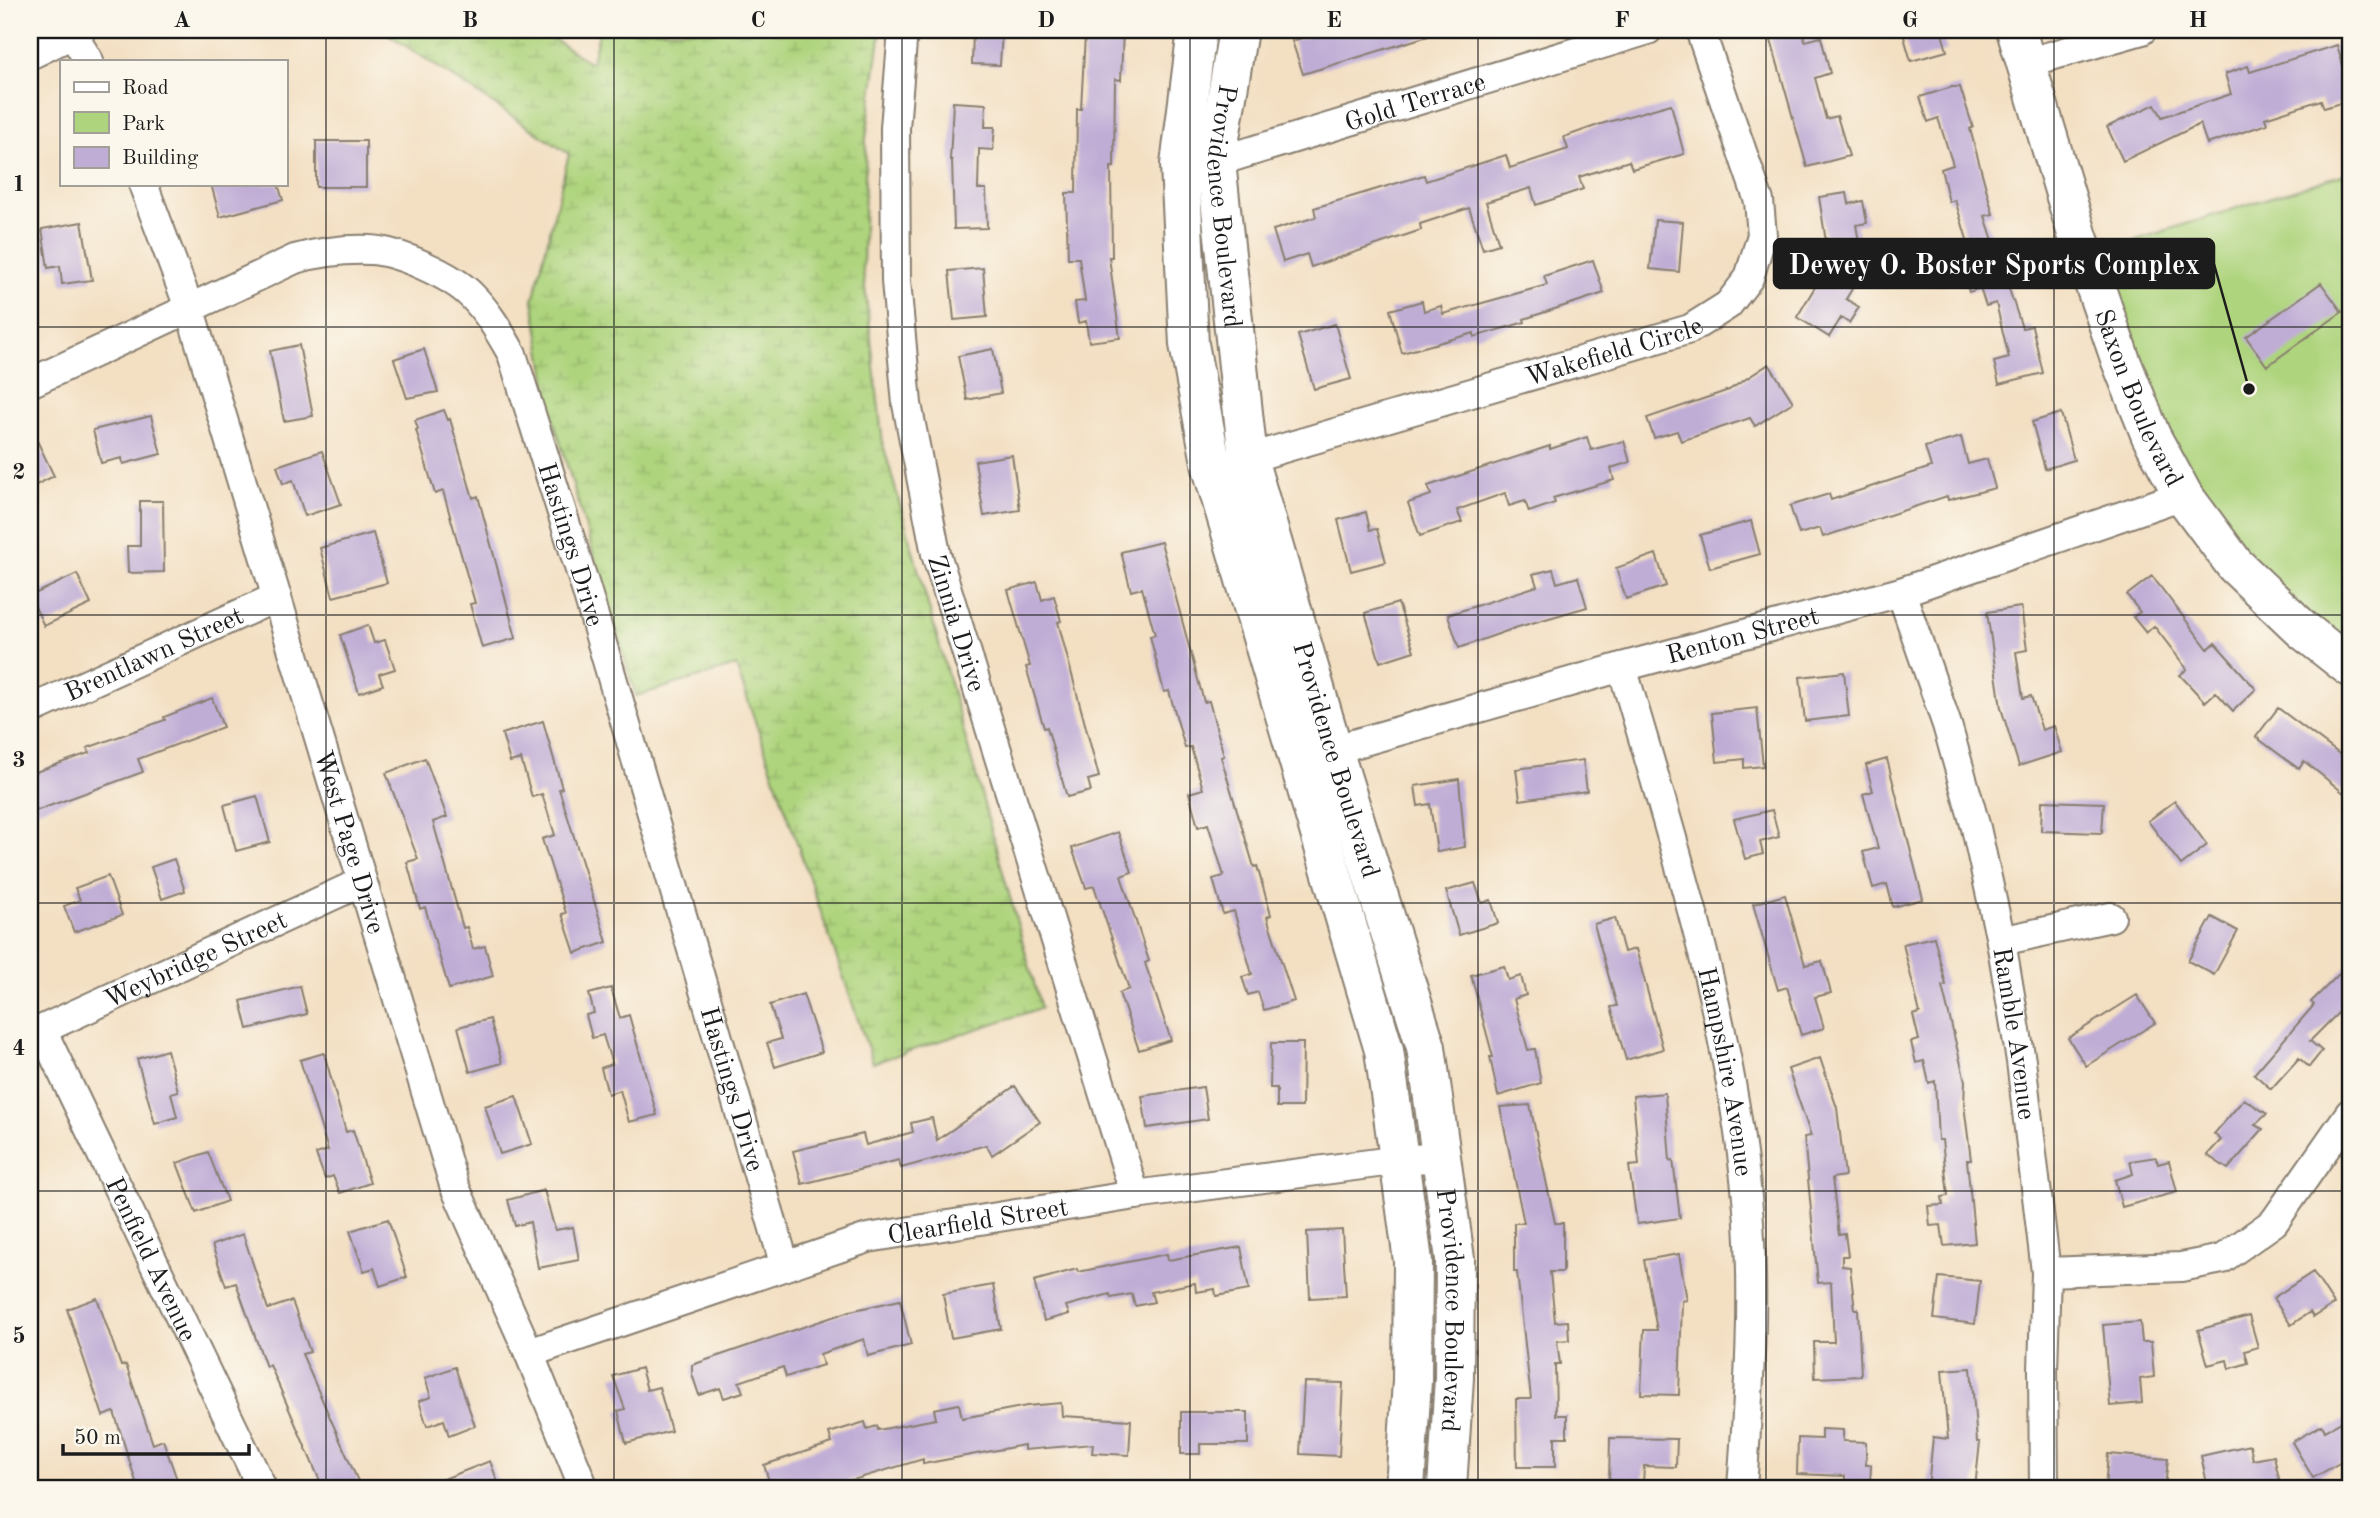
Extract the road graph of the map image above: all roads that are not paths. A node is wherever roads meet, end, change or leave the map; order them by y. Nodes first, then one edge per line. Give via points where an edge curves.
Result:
1 (904, 30) edge
2 (1197, 30) edge
3 (1238, 30) edge
4 (1648, 30) edge
5 (1700, 30) edge
6 (2142, 30) edge
7 (75, 31) edge
8 (2021, 46) edge
9 (30, 55) edge
10 (89, 60) edge
11 (1198, 163) junction
12 (144, 186) edge
13 (190, 310) junction
14 (30, 383) edge
15 (1230, 463) junction
16 (2183, 495) junction
17 (1901, 592) junction
18 (277, 597) junction
19 (1622, 667) junction
20 (2350, 667) edge
21 (30, 710) edge
22 (1316, 754) junction
23 (362, 883) junction
24 (2111, 917) dead end
25 (2001, 940) junction
26 (36, 1032) edge
27 (2350, 1113) edge
28 (1442, 1157) junction
29 (1400, 1160) junction
30 (1135, 1195) junction
31 (785, 1266) junction
32 (2046, 1272) junction
33 (529, 1353) junction
34 (262, 1488) edge
35 (583, 1488) edge
36 (1405, 1488) edge
37 (1447, 1488) edge
38 (1742, 1488) edge
39 (2044, 1488) edge

1 - 30 street, Zinnia Drive via 895,128 896,281 908,404 936,554
2 - 11 main road, Providence Boulevard
3 - 11 main road, Providence Boulevard
4 - 11 street, Gold Terrace
5 - 15 street, Wakefield Circle via 1759,201 1762,235 1749,278 1728,305 1690,329
6 - 8 street
7 - 9 street
7 - 10 street
8 - 16 main road, Saxon Boulevard via 2121,361 2151,436
11 - 15 main road, Providence Boulevard
12 - 13 street, West Page Drive
13 - 14 street, Hastings Drive
13 - 18 street, West Page Drive
13 - 31 street, Hastings Drive via 295,259 322,251 373,250 433,268 470,294 492,319 512,354 586,589
15 - 22 main road, Providence Boulevard
16 - 17 street, Renton Street
16 - 20 main road, Saxon Boulevard via 2235,565
17 - 19 street, Renton Street
17 - 25 street, Ramble Avenue via 1947,724
18 - 21 street, Brentlawn Street
18 - 23 street, West Page Drive
19 - 22 street, Renton Street
19 - 38 street, Hampshire Avenue via 1684,878 1726,1049 1747,1198 1752,1340
22 - 28 main road, Providence Boulevard via 1426,1047
22 - 29 main road, Providence Boulevard via 1384,1050
23 - 26 street, Weybridge Street
23 - 33 street, West Page Drive via 454,1185
24 - 25 street
25 - 32 street, Ramble Avenue via 2021,1061
26 - 34 street, Penfield Avenue
27 - 32 street via 2274,1222 2222,1259 2181,1267
28 - 29 street, Clearfield Street
28 - 37 main road, Providence Boulevard via 1455,1259
29 - 30 street, Clearfield Street
29 - 36 main road, Providence Boulevard via 1413,1261
30 - 31 street, Clearfield Street via 868,1238
31 - 33 street, Clearfield Street
32 - 39 street, Ramble Avenue
33 - 35 street, West Page Drive

